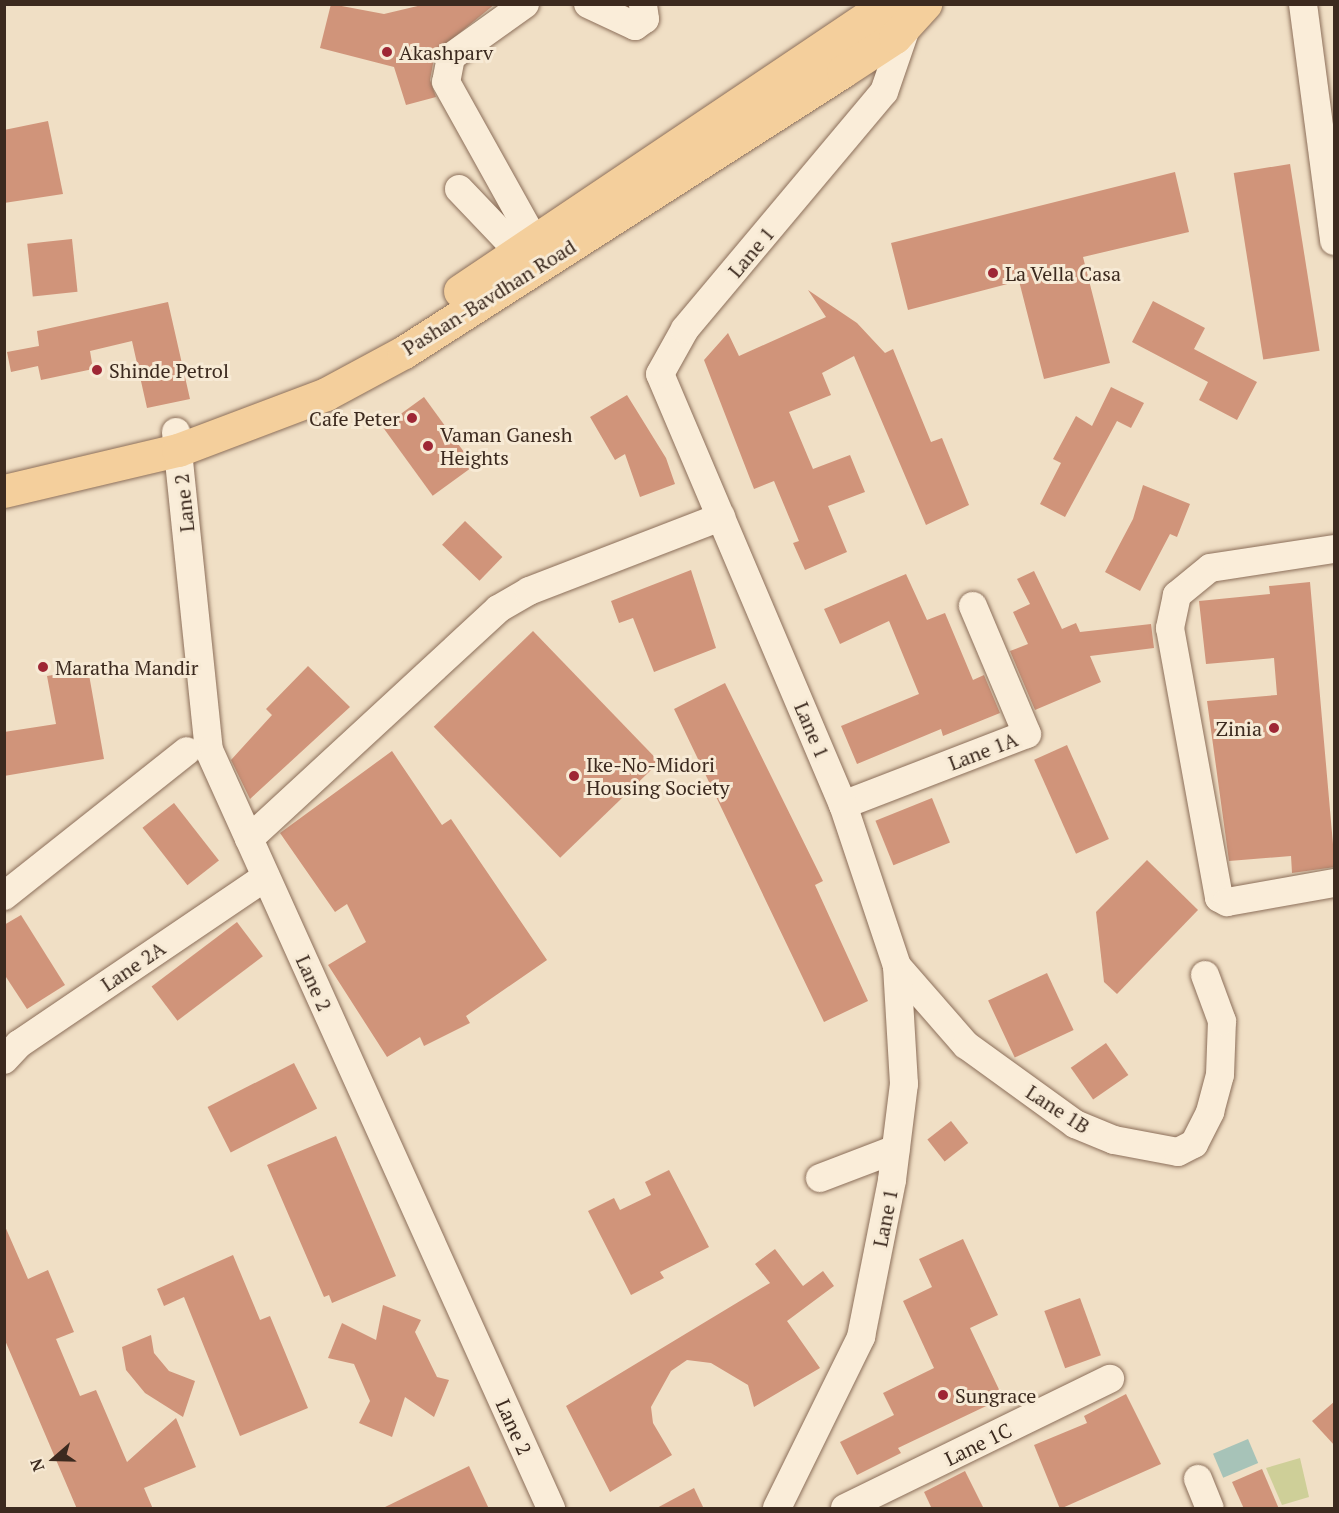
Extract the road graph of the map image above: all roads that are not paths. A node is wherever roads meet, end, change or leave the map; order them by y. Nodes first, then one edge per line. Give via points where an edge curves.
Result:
1 (525, 4) edge
2 (588, 4) edge
3 (643, 4) edge
4 (1303, 4) edge
5 (906, 12) edge
6 (459, 189) dead end
7 (1335, 241) edge
8 (526, 247) junction
9 (177, 441) junction
10 (4, 472) edge
11 (4, 491) edge
12 (721, 517) junction
13 (1335, 549) edge
14 (973, 606) dead end
15 (187, 751) dead end
16 (843, 805) junction
17 (249, 839) junction
18 (266, 877) junction
19 (1335, 883) edge
20 (4, 896) edge
21 (897, 966) junction
22 (1205, 975) dead end
23 (4, 1060) edge
24 (896, 1149) junction
25 (820, 1178) dead end
26 (1110, 1379) dead end
27 (1198, 1479) dead end
28 (551, 1509) edge
29 (777, 1509) edge
30 (845, 1509) edge
31 (1210, 1509) edge

1 - 8 street via 451,57 446,82
2 - 3 street via 635,26 645,19
4 - 7 street
5 - 8 main road, Pashan-Bavdhan Road
5 - 9 main road, Pashan-Bavdhan Road via 404,352 307,402
5 - 12 street, Lane 1 via 884,92 685,329 660,374
6 - 8 street
8 - 9 main road, Pashan-Bavdhan Road via 403,329
9 - 10 main road, Pashan-Bavdhan Road
9 - 11 main road, Pashan-Bavdhan Road
9 - 17 street, Lane 2 via 210,750
12 - 16 street, Lane 1
12 - 17 street via 529,591 498,609
13 - 19 street via 1210,568 1177,595 1170,628 1219,898 1227,902
14 - 16 street, Lane 1A via 1027,734
15 - 20 street
16 - 21 street, Lane 1
17 - 18 street, Lane 2
18 - 23 street, Lane 2A via 19,1044
18 - 28 street, Lane 2
21 - 22 street, Lane 1B via 966,1045 1075,1124 1114,1140 1178,1152 1194,1144 1210,1112 1220,1075 1222,1021
21 - 24 street, Lane 1 via 904,1084
24 - 25 street
24 - 29 street, Lane 1 via 861,1337
26 - 30 street, Lane 1C
27 - 31 street

